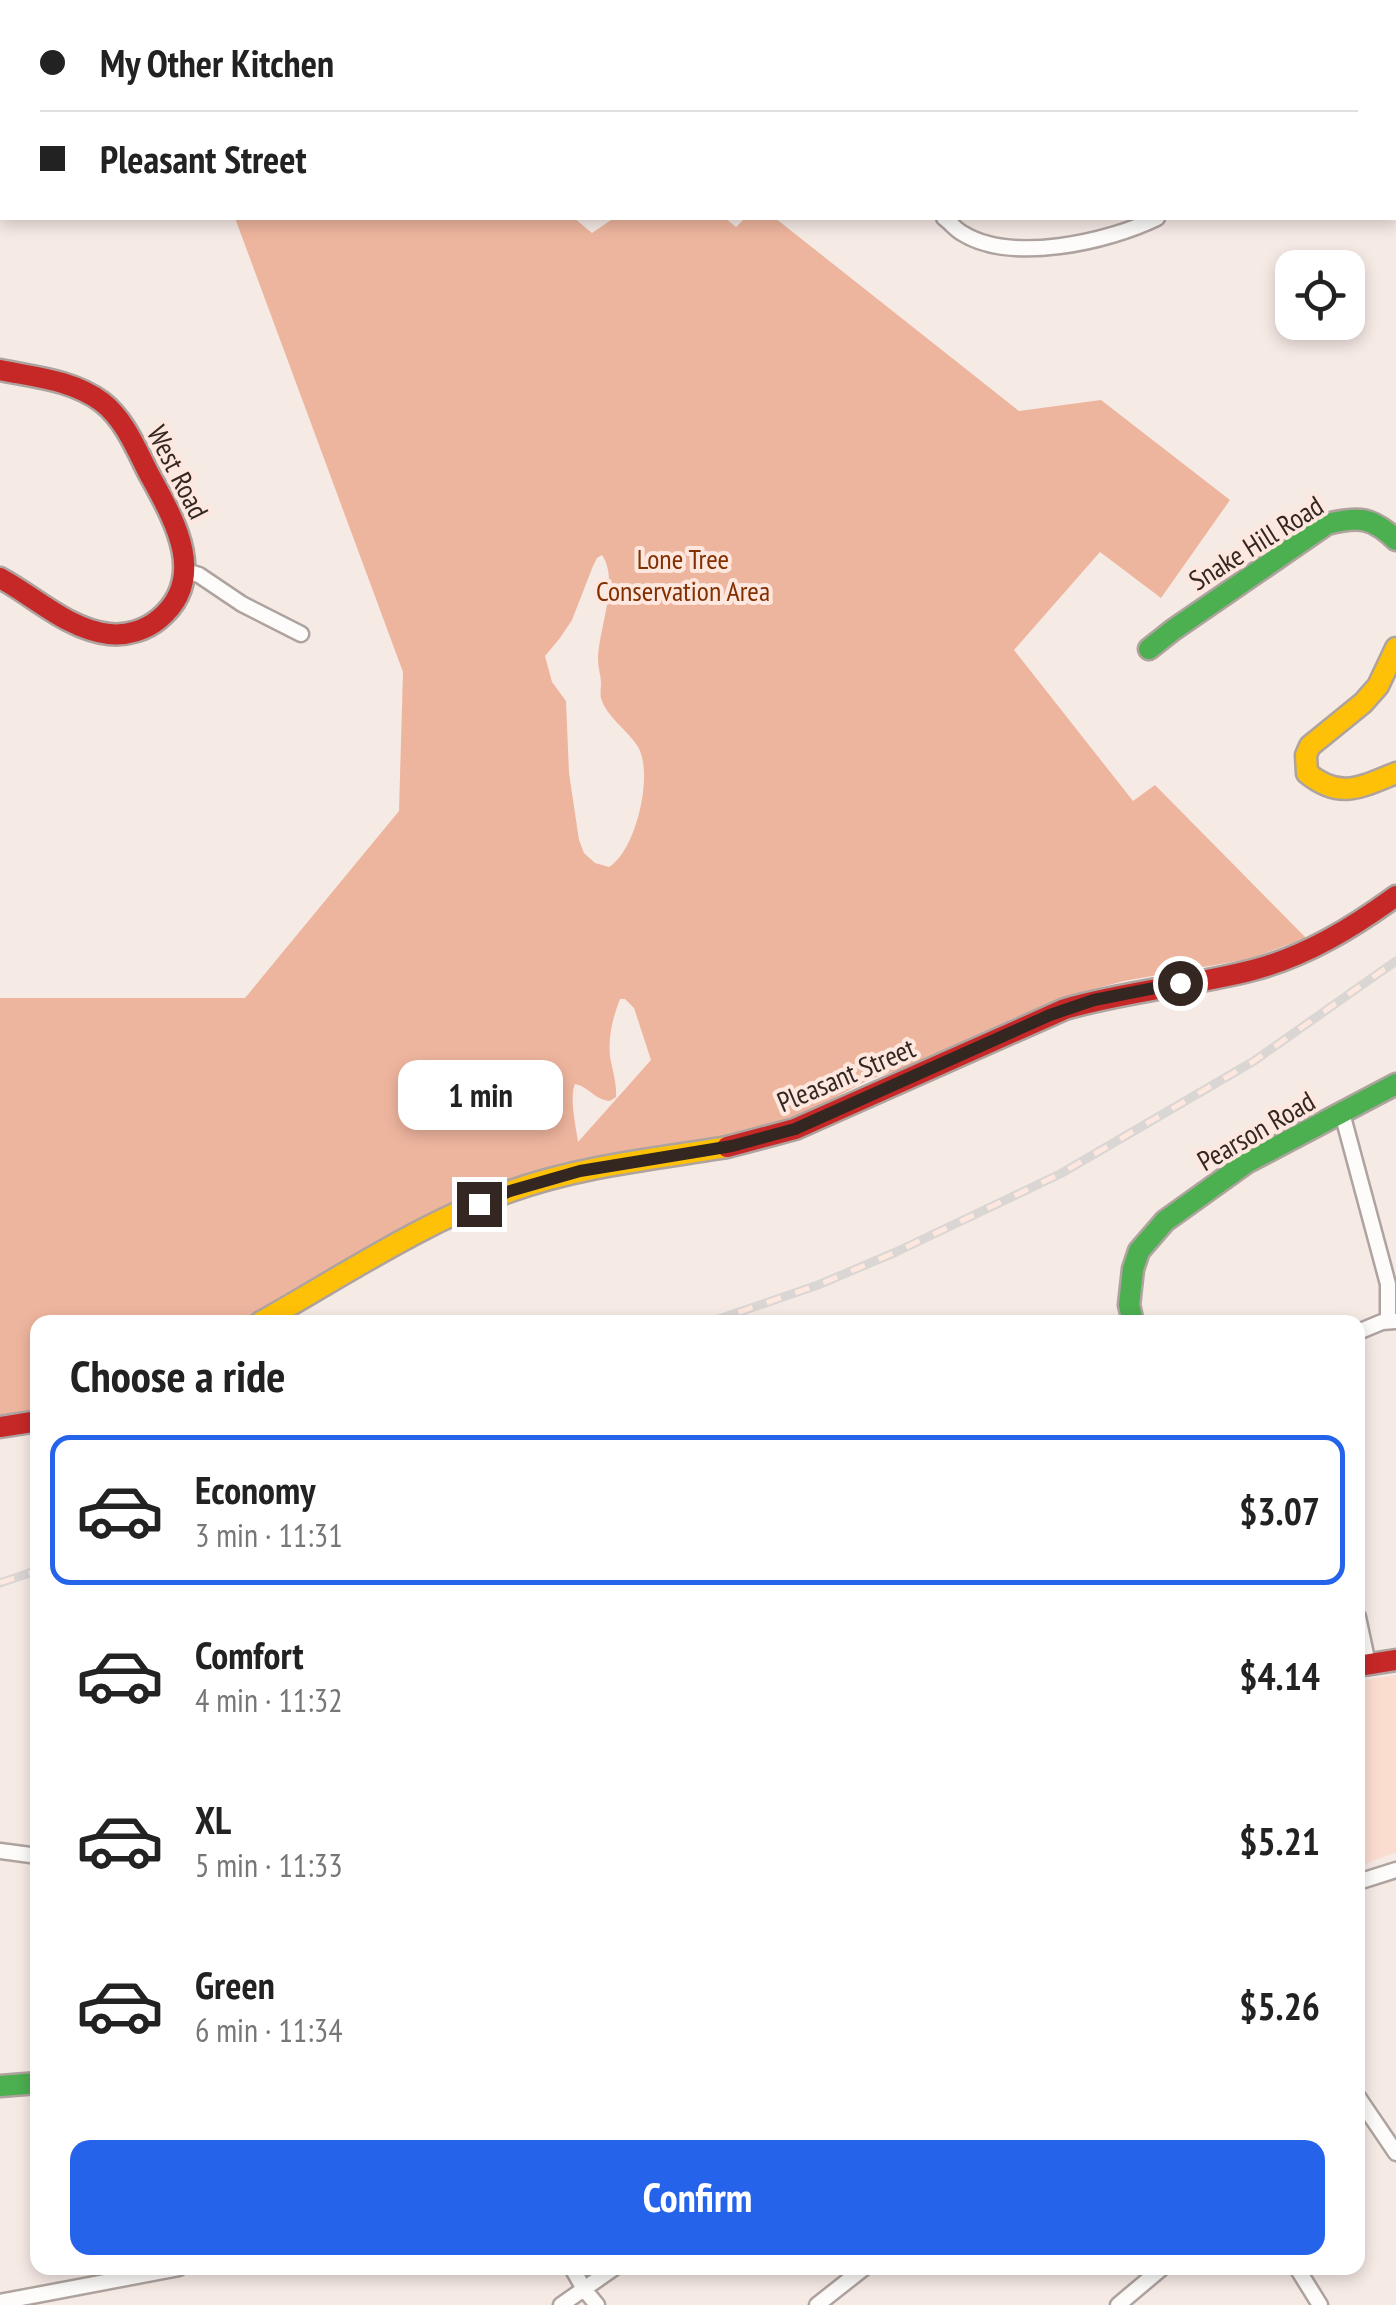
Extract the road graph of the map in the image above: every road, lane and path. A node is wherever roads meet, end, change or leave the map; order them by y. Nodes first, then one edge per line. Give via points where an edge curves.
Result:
1 (946, 220) edge
2 (1153, 220) edge
3 (0, 370) edge
4 (1396, 540) edge
5 (183, 570) junction
6 (0, 578) edge
7 (300, 634) dead end
8 (1396, 648) edge
9 (1149, 649) dead end
10 (1396, 773) edge
11 (1396, 896) edge
12 (1396, 1084) edge
13 (1342, 1113) junction
14 (273, 1315) edge
15 (1131, 1315) edge
16 (1392, 1321) edge
17 (1365, 1330) edge
18 (30, 1422) edge
19 (0, 1426) edge
20 (1396, 1660) edge
21 (1365, 1665) edge
22 (0, 1851) edge
23 (30, 1855) edge
24 (1394, 1873) edge
25 (1365, 1880) edge
26 (30, 2083) edge
27 (0, 2086) edge
28 (1365, 2107) edge
29 (1396, 2153) edge
30 (142, 2275) edge
31 (576, 2275) edge
32 (604, 2275) edge
33 (855, 2275) edge
34 (1154, 2275) edge
35 (1301, 2275) edge
36 (584, 2290) junction
37 (0, 2302) edge
38 (561, 2305) edge
39 (597, 2305) edge
40 (817, 2305) edge
41 (1118, 2305) edge
42 (1320, 2305) edge

1 - 2 street via 962,234 1027,248 1076,244
3 - 5 street, West Road via 84,390 107,406 180,534
4 - 9 street, Snake Hill Road via 1381,525 1356,516 1326,524
5 - 6 street via 163,616 120,635 80,626
5 - 7 street
8 - 10 street via 1378,686 1306,755 1306,773 1336,791
11 - 14 street, Pleasant Street via 1342,933 1281,961 1064,1009 795,1129 510,1191 431,1226
12 - 13 street, Pearson Road
13 - 15 street, Pearson Road via 1246,1163 1149,1236 1130,1284
13 - 16 street
16 - 17 street
18 - 19 street
20 - 21 street
22 - 23 street
24 - 25 street
26 - 27 street
28 - 29 street
30 - 37 street
31 - 36 street
32 - 36 street
33 - 40 street
34 - 41 street
35 - 42 street
36 - 38 street
36 - 39 street

